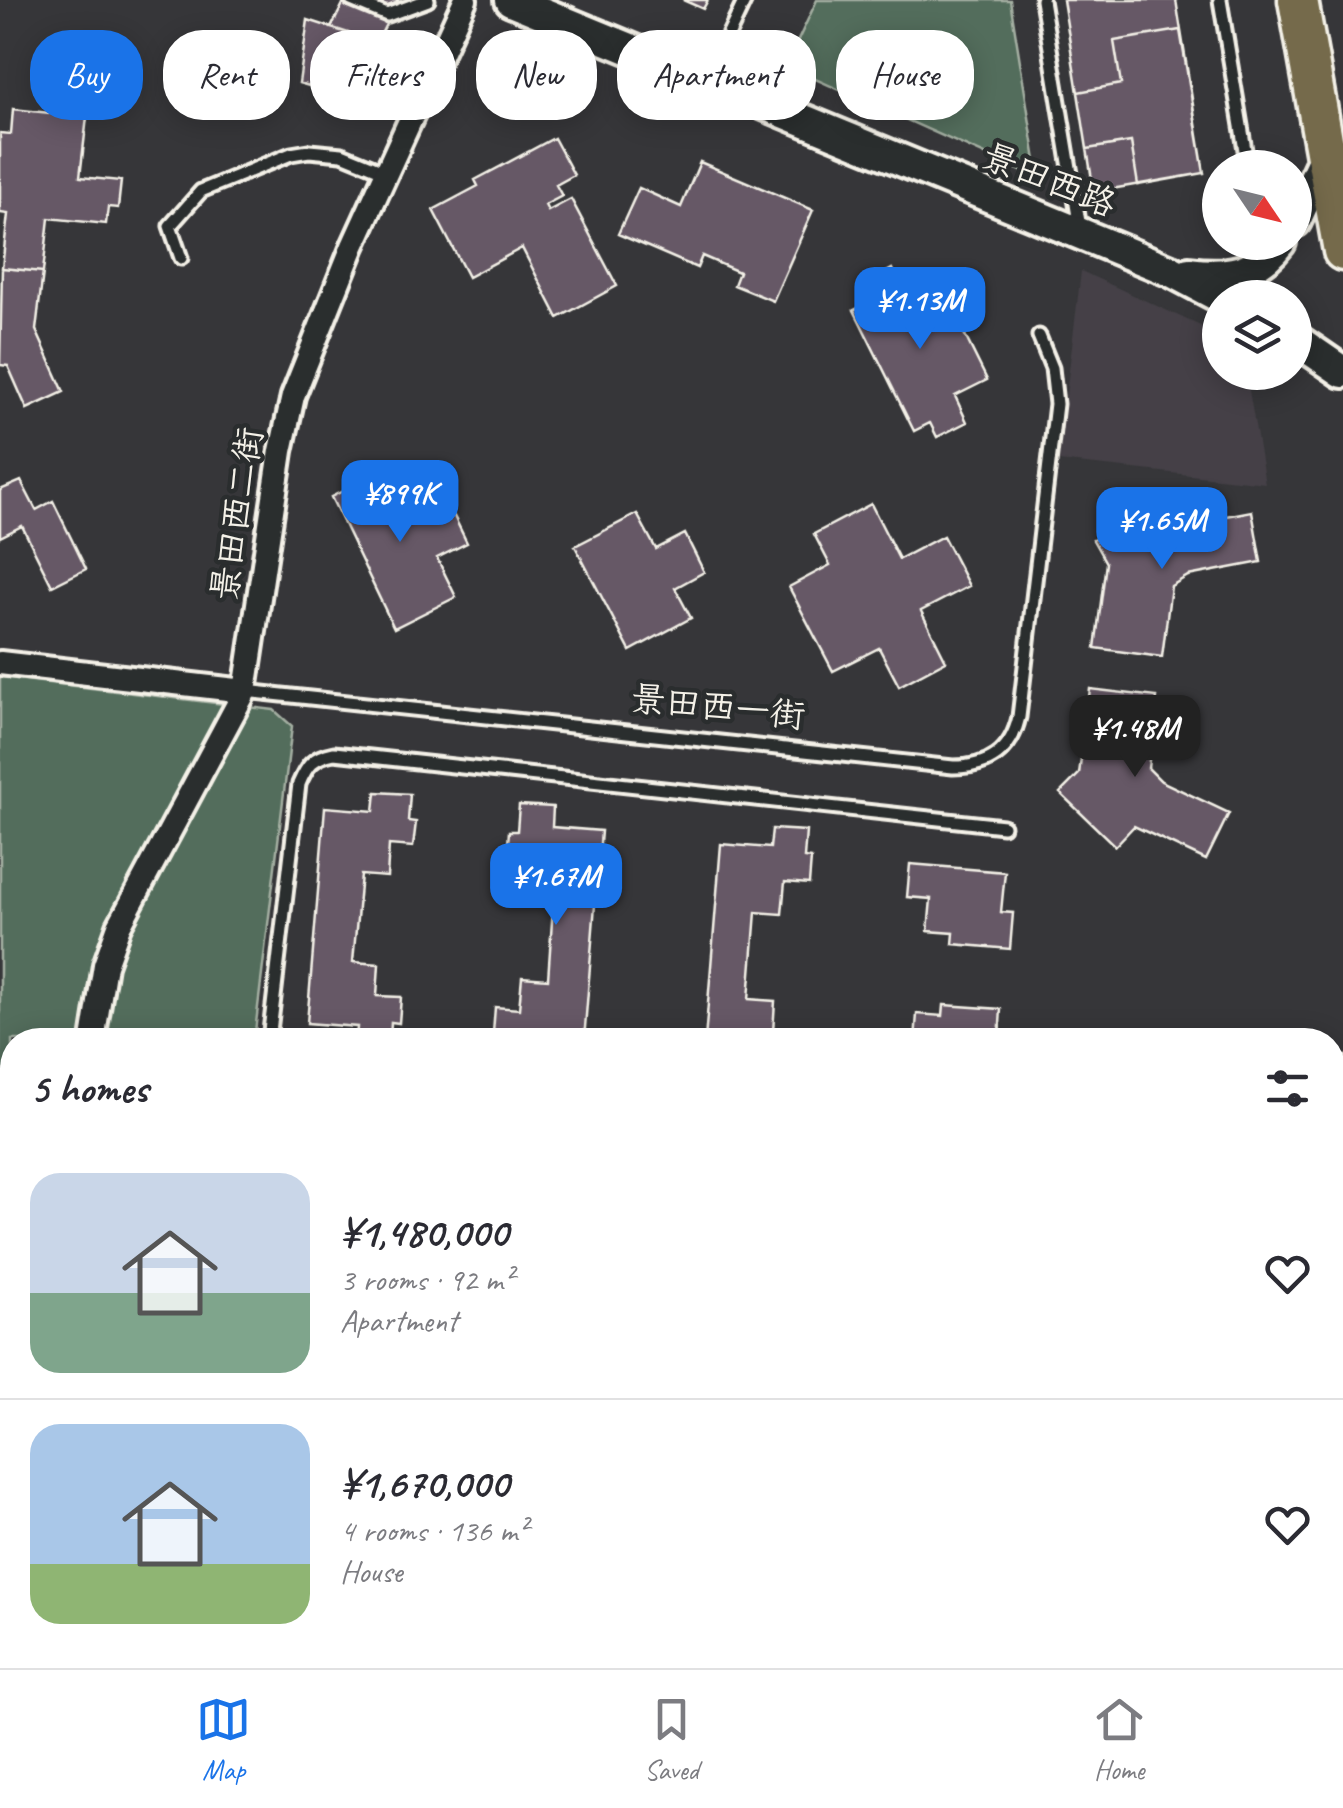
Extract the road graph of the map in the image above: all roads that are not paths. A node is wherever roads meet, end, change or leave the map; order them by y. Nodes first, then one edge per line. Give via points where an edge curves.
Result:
1 (351, 0) edge
2 (428, 0) edge
3 (465, 0) edge
4 (511, 0) edge
5 (744, 0) edge
6 (1042, 0) edge
7 (1220, 0) edge
8 (1298, 0) edge
9 (730, 30) edge
10 (617, 43) edge
11 (803, 120) edge
12 (1245, 150) edge
13 (1325, 156) junction
14 (386, 172) junction
15 (1312, 184) edge
16 (1081, 234) junction
17 (1343, 251) edge
18 (181, 258) dead end
19 (1259, 260) edge
20 (1171, 271) junction
21 (1202, 287) edge
22 (1040, 336) dead end
23 (1312, 351) edge
24 (1343, 372) edge
25 (0, 663) edge
26 (244, 691) junction
27 (1003, 826) dead end
28 (95, 1028) edge
29 (270, 1028) edge

1 - 2 lane via 387,15
3 - 14 street, 景田西二街
4 - 10 street, 景田西路
5 - 9 lane
6 - 16 lane
7 - 12 lane
8 - 13 main road
11 - 16 street, 景田西路
13 - 15 street
13 - 17 main road
14 - 18 lane via 342,154 309,151 201,190 170,226
14 - 26 street, 景田西二街 via 293,396
16 - 20 street, 景田西路
19 - 20 street, 景田西路 via 1251,270 1222,277
20 - 21 street, 景田西路
22 - 26 lane, 景田西一街 via 1056,404 1019,717 1008,746 985,763 954,767
23 - 24 street
25 - 26 street, 景田西一街
26 - 28 street, 景田西二街 via 119,926
27 - 29 lane via 317,756 299,784

